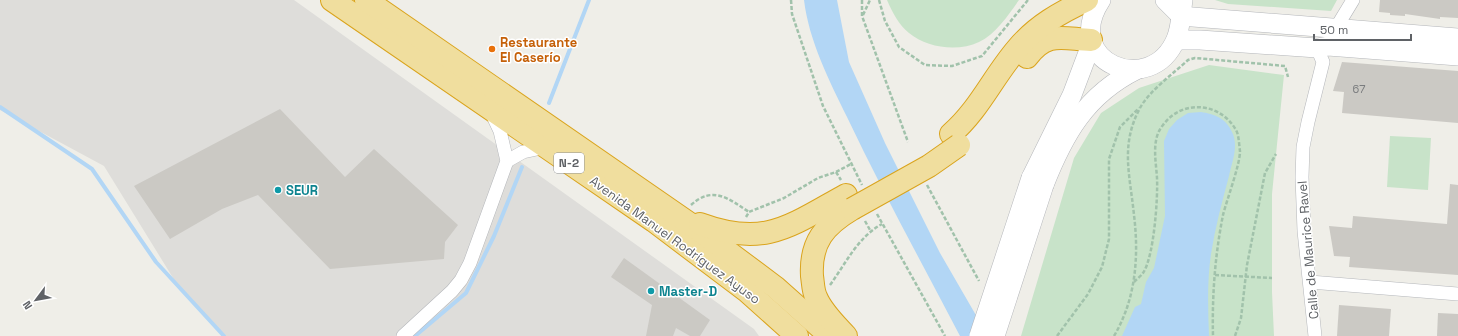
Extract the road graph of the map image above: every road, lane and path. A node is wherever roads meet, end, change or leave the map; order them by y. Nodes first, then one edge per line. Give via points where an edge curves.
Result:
1 (332, 0) edge
2 (366, 0) edge
3 (791, 0) edge
4 (862, 0) edge
5 (870, 0) edge
6 (879, 0) edge
7 (1028, 0) edge
8 (1087, 0) edge
9 (1101, 0) edge
10 (1165, 0) edge
11 (1353, 0) edge
12 (1181, 10) edge
13 (862, 16) junction
14 (1336, 28) junction
15 (1458, 38) edge
16 (1176, 40) junction
17 (1086, 44) junction
18 (1317, 48) junction
19 (1458, 56) edge
20 (1136, 70) junction
21 (1288, 77) dead end
22 (486, 106) junction
23 (1141, 106) junction
24 (955, 139) junction
25 (908, 142) dead end
26 (546, 147) junction
27 (1276, 154) dead end
28 (507, 161) junction
29 (851, 164) junction
30 (1038, 181) junction
31 (927, 184) dead end
32 (854, 198) junction
33 (875, 210) dead end
34 (679, 216) junction
35 (882, 224) junction
36 (1215, 275) junction
37 (1246, 278) junction
38 (1272, 278) dead end
39 (979, 281) dead end
40 (1134, 282) junction
41 (1310, 282) junction
42 (1458, 294) edge
43 (816, 297) junction
44 (403, 336) edge
45 (797, 336) edge
46 (830, 336) edge
47 (846, 336) edge
48 (945, 336) edge
49 (979, 336) edge
50 (995, 336) edge
51 (1057, 336) edge
52 (1114, 336) edge
53 (1213, 336) edge
54 (1235, 336) edge
55 (1315, 336) edge

1 - 22 highway, Avenida Manuel Rodríguez Ayuso / N-2
2 - 34 highway, Avenida Manuel Rodríguez Ayuso / N-2
3 - 29 path via 792,14 823,106
4 - 13 path
5 - 13 path
6 - 7 path via 885,21 899,47 925,65 952,66 982,56
8 - 24 highway via 1058,14 1032,33 1013,54
9 - 17 main road via 1093,13
10 - 12 main road
11 - 14 street
12 - 14 main road
12 - 16 main road
13 - 25 path
14 - 15 main road
16 - 18 main road
16 - 20 main road via 1159,60
17 - 20 main road via 1111,63 1124,69
17 - 24 highway via 1055,37 1036,47 993,107
17 - 30 main road via 1072,95
18 - 19 main road via 1328,46
18 - 41 street, Calle de Maurice Ravel via 1323,62 1308,122 1302,177
20 - 30 main road via 1109,86 1089,104 1074,123
21 - 23 path via 1285,66 1195,58 1188,60
22 - 26 highway, Avenida Manuel Rodríguez Ayuso / N-2
22 - 28 street via 500,130
23 - 40 path via 1130,131 1127,154 1137,247
23 - 51 path via 1120,127 1109,159 1109,239 1102,267 1088,294
24 - 32 highway, bridge via 929,166
26 - 28 street via 528,150
26 - 45 highway, Avenida Manuel Rodríguez Ayuso / N-2 via 720,270
27 - 37 path via 1265,173
28 - 44 street via 470,263 461,280
29 - 32 path
29 - 34 path via 818,178 784,198 749,212 723,196 710,195 696,200
30 - 49 main road, bridge
30 - 50 main road, bridge
31 - 39 path
32 - 34 highway via 784,228 753,235 719,231
32 - 43 highway via 825,229 817,243 812,268
33 - 35 path
34 - 46 highway, Avenida Manuel Rodríguez Ayuso / N-2 via 774,287
35 - 43 path via 870,230 827,289
35 - 48 path
36 - 37 path
36 - 40 path via 1223,216 1240,153 1237,131 1225,117 1211,108 1193,107 1179,110 1162,125 1155,151 1156,219 1144,272
36 - 53 path
37 - 38 path
37 - 54 path via 1241,318
40 - 52 path via 1122,321
41 - 42 street
41 - 55 street, Calle de Maurice Ravel
43 - 47 highway

